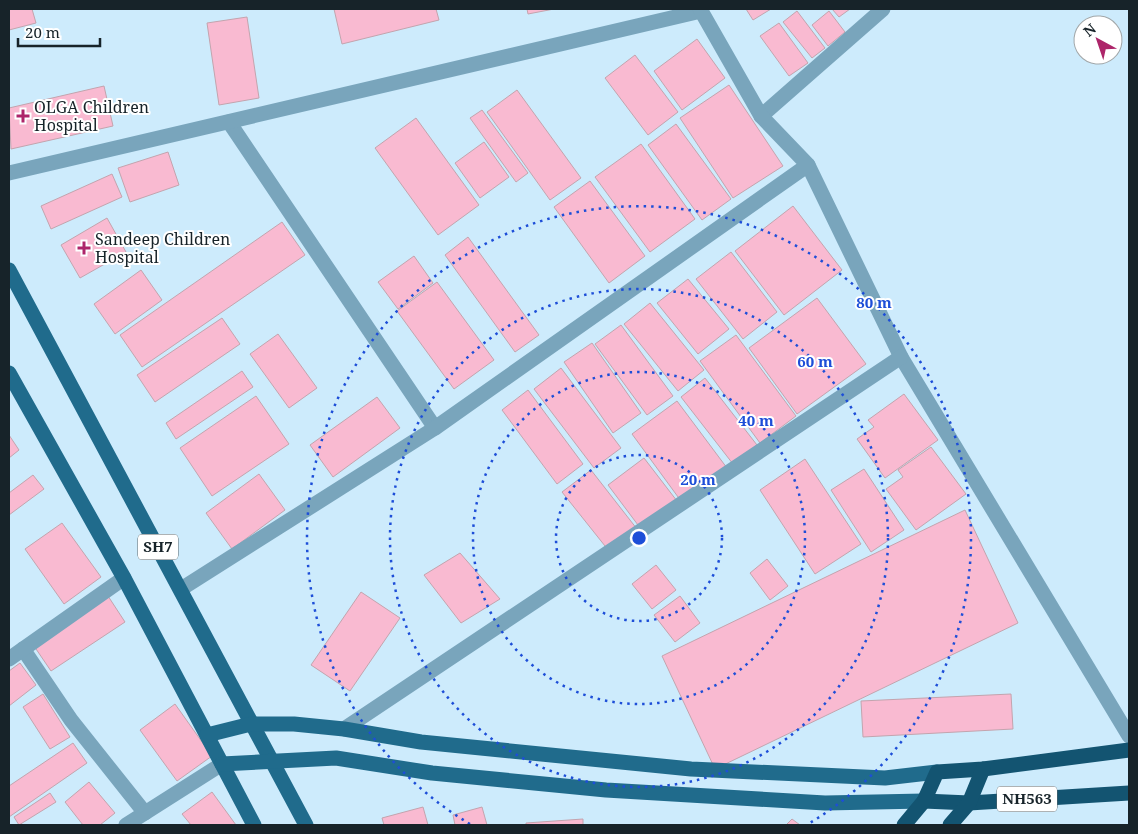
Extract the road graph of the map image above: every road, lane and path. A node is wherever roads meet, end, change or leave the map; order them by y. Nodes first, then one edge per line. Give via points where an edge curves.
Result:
1 (883, 9) edge
2 (700, 10) edge
3 (761, 116) junction
4 (229, 122) junction
5 (808, 164) junction
6 (9, 173) edge
7 (9, 270) edge
8 (901, 357) junction
9 (9, 373) edge
10 (13, 391) edge
11 (435, 428) junction
12 (124, 578) junction
13 (181, 589) junction
14 (23, 650) junction
15 (9, 659) edge
16 (251, 724) junction
17 (344, 729) junction
18 (207, 735) junction
19 (1129, 736) edge
20 (1129, 750) edge
21 (272, 760) junction
22 (222, 764) junction
23 (983, 769) junction
24 (937, 772) junction
25 (1129, 793) edge
26 (924, 801) junction
27 (969, 803) junction
28 (145, 813) junction
29 (126, 825) edge
30 (254, 825) edge
31 (306, 825) edge
32 (904, 825) edge
33 (950, 825) edge

1 - 3 street
2 - 3 street
2 - 4 street
3 - 5 street
4 - 6 street
4 - 11 street
5 - 8 street
5 - 11 street
7 - 13 main road, SH7
8 - 17 street
8 - 19 street
9 - 10 main road, SH7
10 - 12 main road, SH7
11 - 13 street
12 - 14 street
12 - 18 main road, SH7
13 - 16 main road, SH7
14 - 15 street
14 - 28 street via 71,720
16 - 17 main road
16 - 18 main road
16 - 21 main road, SH7
17 - 24 main road via 421,742 691,769 884,778
18 - 22 main road, SH7
20 - 23 highway, NH563
21 - 22 main road
21 - 26 main road via 336,758 432,773 626,791 825,803
21 - 31 main road, SH7
22 - 28 street
22 - 30 main road, SH7
23 - 24 highway, NH563
23 - 27 highway, NH563
24 - 26 highway
25 - 27 highway, NH563
26 - 27 highway, NH563
26 - 32 highway
27 - 33 highway, NH563
28 - 29 street

